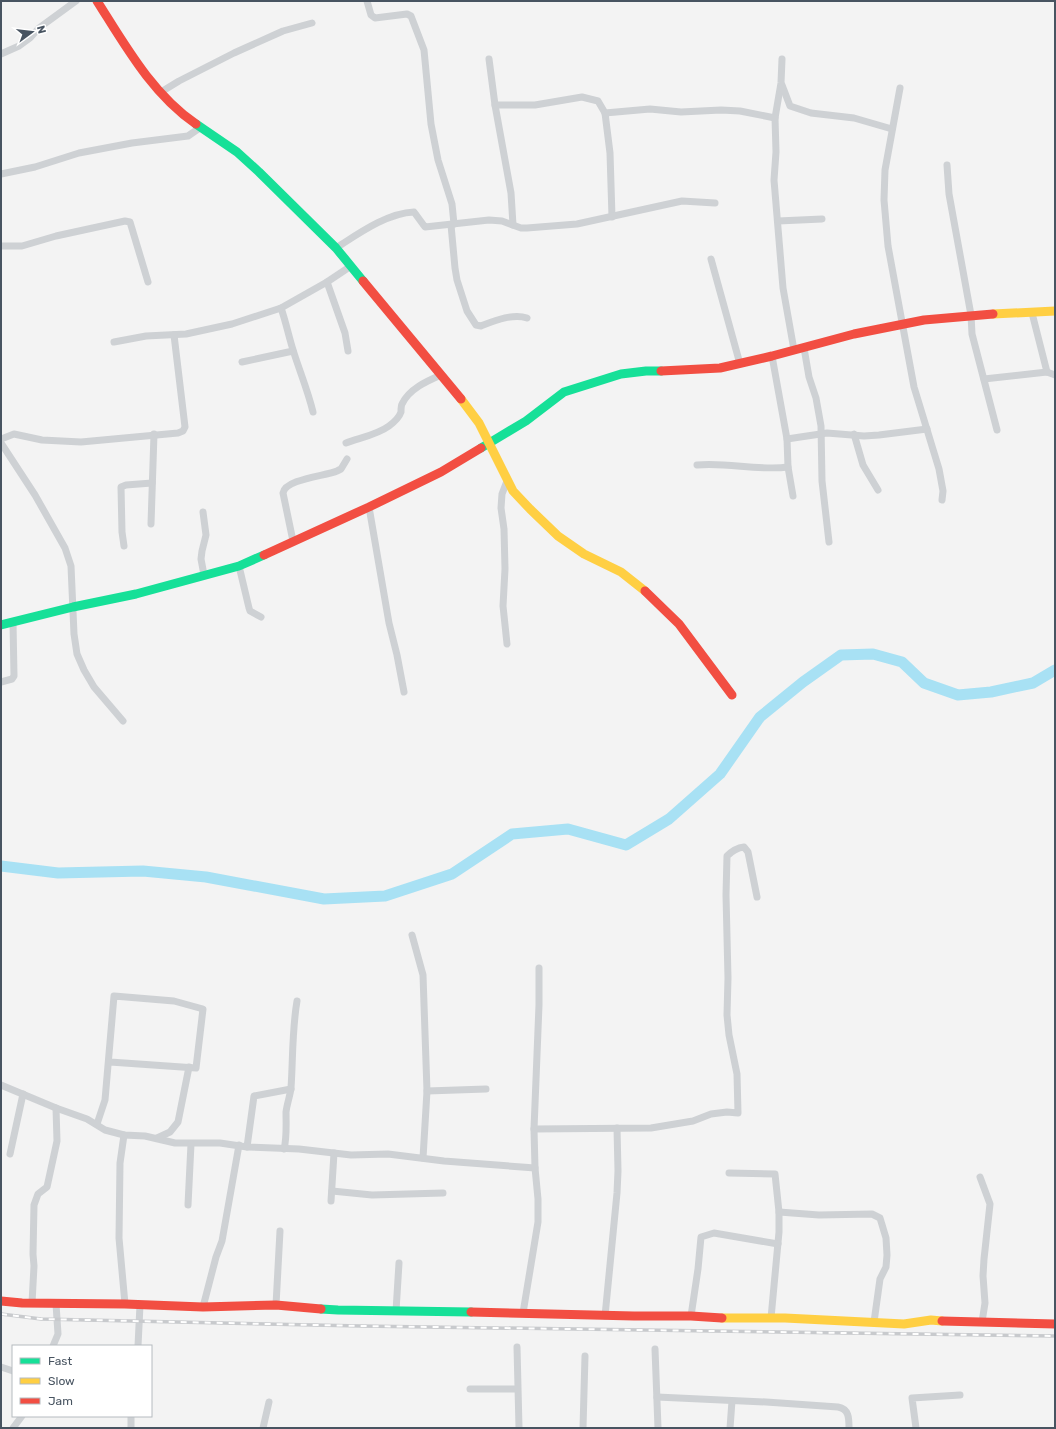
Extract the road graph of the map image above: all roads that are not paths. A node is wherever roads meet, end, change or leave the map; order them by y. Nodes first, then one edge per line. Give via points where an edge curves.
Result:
1 (76, 1) edge
2 (97, 1) edge
3 (367, 1) edge
4 (312, 23) dead end
5 (1, 54) edge
6 (489, 59) dead end
7 (782, 60) dead end
8 (782, 83) junction
9 (900, 88) dead end
10 (162, 92) junction
11 (495, 105) junction
12 (604, 113) junction
13 (775, 118) junction
14 (201, 127) junction
15 (892, 129) junction
16 (947, 165) dead end
17 (1, 174) edge
18 (715, 203) dead end
19 (612, 217) junction
20 (822, 218) dead end
21 (778, 221) junction
22 (453, 225) junction
23 (513, 225) junction
24 (1, 246) edge
25 (336, 248) junction
26 (711, 259) dead end
27 (351, 266) junction
28 (148, 282) dead end
29 (327, 282) junction
30 (281, 308) junction
31 (1055, 311) edge
32 (1032, 313) junction
33 (971, 315) junction
34 (527, 318) dead end
35 (902, 324) junction
36 (174, 335) junction
37 (114, 342) dead end
38 (804, 348) junction
39 (794, 350) junction
40 (293, 351) junction
41 (348, 351) dead end
42 (772, 356) junction
43 (242, 362) dead end
44 (740, 364) junction
45 (1047, 372) junction
46 (441, 375) junction
47 (1055, 376) edge
48 (984, 379) junction
49 (313, 412) dead end
50 (927, 429) junction
51 (997, 430) dead end
52 (154, 434) junction
53 (821, 434) junction
54 (854, 434) junction
55 (1, 439) edge
56 (787, 439) junction
57 (1, 443) edge
58 (346, 443) dead end
59 (488, 443) junction
60 (346, 459) dead end
61 (697, 465) dead end
62 (788, 467) junction
63 (507, 481) junction
64 (152, 483) junction
65 (878, 490) dead end
66 (793, 496) dead end
67 (942, 500) dead end
68 (369, 507) junction
69 (202, 512) dead end
70 (151, 524) dead end
71 (293, 541) junction
72 (830, 542) dead end
73 (124, 546) dead end
74 (238, 566) junction
75 (204, 575) junction
76 (73, 607) junction
77 (261, 617) dead end
78 (13, 622) junction
79 (1, 625) edge
80 (507, 644) dead end
81 (1, 682) edge
82 (404, 692) dead end
83 (732, 695) dead end
84 (123, 721) dead end
85 (757, 898) dead end
86 (412, 935) dead end
87 (539, 968) dead end
88 (297, 1001) dead end
89 (110, 1062) junction
90 (189, 1067) junction
91 (1, 1085) edge
92 (291, 1088) junction
93 (486, 1089) dead end
94 (428, 1091) junction
95 (23, 1094) junction
96 (56, 1108) junction
97 (96, 1124) junction
98 (618, 1128) junction
99 (534, 1129) junction
100 (124, 1135) junction
101 (157, 1138) junction
102 (191, 1144) junction
103 (239, 1145) junction
104 (247, 1147) junction
105 (284, 1149) junction
106 (334, 1153) junction
107 (10, 1154) dead end
108 (423, 1158) junction
109 (535, 1168) junction
110 (729, 1173) dead end
111 (980, 1177) dead end
112 (332, 1191) junction
113 (443, 1193) dead end
114 (331, 1201) dead end
115 (188, 1205) dead end
116 (779, 1212) junction
117 (280, 1231) dead end
118 (778, 1244) junction
119 (399, 1262) dead end
120 (1, 1301) edge
121 (32, 1304) junction
122 (56, 1304) junction
123 (125, 1304) junction
124 (140, 1305) junction
125 (276, 1305) junction
126 (203, 1307) junction
127 (396, 1311) junction
128 (523, 1313) junction
129 (605, 1316) junction
130 (691, 1316) junction
131 (771, 1318) junction
132 (874, 1322) junction
133 (982, 1322) junction
134 (1055, 1324) edge
135 (53, 1345) edge
136 (138, 1345) edge
137 (517, 1347) dead end
138 (655, 1349) dead end
139 (584, 1356) dead end
140 (1, 1367) edge
141 (12, 1371) edge
142 (470, 1389) dead end
143 (517, 1389) junction
144 (960, 1395) dead end
145 (657, 1397) junction
146 (732, 1401) junction
147 (269, 1402) dead end
148 (21, 1417) edge
149 (131, 1417) edge
150 (13, 1428) edge
151 (131, 1428) edge
152 (263, 1428) edge
153 (519, 1428) edge
154 (583, 1428) edge
155 (658, 1428) edge
156 (730, 1428) edge
157 (849, 1428) edge
158 (916, 1428) edge

1 - 5 street via 39,28 20,46
2 - 10 street via 141,69
3 - 22 street via 374,18 407,14 411,16 419,35 424,50 438,160 452,204
4 - 10 street via 283,31 240,50 185,77
6 - 11 street
7 - 8 street
8 - 13 street
8 - 15 street via 790,106 811,113 854,118
9 - 15 street
10 - 14 street via 171,103
11 - 12 street via 535,104 582,97 598,101
11 - 23 street via 511,193
12 - 13 street via 650,109 681,112 721,110
12 - 19 street via 610,153
13 - 21 street via 774,180
14 - 17 street via 188,136 79,153 35,167
14 - 25 street via 237,152
15 - 35 street via 884,170 884,200 888,246
16 - 33 street via 949,194
18 - 19 street via 682,201
19 - 23 street via 577,224 521,228
20 - 21 street
21 - 39 street via 783,288
22 - 23 street via 489,220
22 - 25 street via 424,227 414,212 407,212 371,226
22 - 34 street via 457,280 473,322 481,326 514,317
24 - 28 street via 22,246 56,236 130,222
25 - 27 street
26 - 44 street
27 - 29 street
27 - 46 street
29 - 30 street
29 - 41 street via 345,333
30 - 36 street via 232,324
30 - 40 street
31 - 32 street
32 - 33 street
32 - 45 street
33 - 35 street
33 - 48 street via 972,334
35 - 38 street
35 - 50 street via 914,387
36 - 37 street via 146,336
36 - 52 street via 185,427 178,433
38 - 39 street
38 - 53 street via 816,398
39 - 42 street
40 - 43 street
40 - 49 street via 307,386
42 - 44 street
42 - 56 street
44 - 59 street via 707,369 646,370 621,374 580,386 564,392 526,421
45 - 47 street
45 - 48 street
46 - 58 street via 429,380 407,396 398,417 389,426
46 - 59 street via 469,408
48 - 51 street
50 - 54 street via 879,435
50 - 67 street via 939,469
52 - 55 street via 81,442 42,440 14,434
52 - 64 street
53 - 54 street
53 - 56 street
53 - 72 street via 822,481
54 - 65 street via 863,465
56 - 62 street
57 - 76 street via 66,548 71,566
59 - 63 street
59 - 68 street via 441,472
60 - 71 street via 337,471 301,480 283,489
61 - 62 street
62 - 66 street
63 - 80 street via 502,494 501,508 505,569 503,606
63 - 83 street via 530,509 558,536 584,554 621,572 644,590 678,624
64 - 70 street
64 - 73 street via 121,487
68 - 71 street
68 - 82 street via 389,624
69 - 75 street via 206,535 202,551
71 - 74 street
74 - 75 street
74 - 77 street via 250,611
75 - 76 street via 136,594
76 - 78 street
76 - 84 street via 76,647 84,670 94,687
78 - 79 street
78 - 81 street via 14,676
85 - 98 street via 748,852 744,847 738,848 727,856 726,895 727,1015 737,1074 738,1113 710,1114 694,1121 651,1128
86 - 94 street via 423,975
87 - 99 street
88 - 92 street via 293,1029
89 - 90 street
89 - 90 street via 114,996 174,1001 203,1009 196,1068
89 - 97 street via 105,1100
90 - 101 street via 178,1122 170,1132
91 - 95 street
92 - 104 street via 254,1096
92 - 105 street via 286,1111
93 - 94 street
94 - 108 street
95 - 96 street
95 - 107 street
96 - 97 street
96 - 121 street via 57,1141 47,1187 38,1194 34,1205
97 - 100 street via 105,1130
98 - 99 street
98 - 129 street via 617,1192
99 - 109 street
100 - 101 street
100 - 123 street via 120,1163 119,1238
101 - 102 street
102 - 103 street
102 - 115 street
103 - 104 street
103 - 126 street via 222,1241
104 - 105 street
105 - 106 street
106 - 108 street via 388,1154
106 - 112 street
108 - 109 street
109 - 128 street via 538,1222
110 - 116 street via 775,1174
111 - 133 street via 990,1204 984,1259 985,1303
112 - 113 street via 372,1195
112 - 114 street
116 - 118 street
116 - 132 street via 819,1215 872,1214 880,1218 886,1238 887,1255 886,1267 880,1279
117 - 125 street
118 - 130 street via 714,1233 701,1237
118 - 131 street
119 - 127 street
120 - 121 street
121 - 122 street
122 - 123 street
122 - 135 street via 58,1334
123 - 124 street
124 - 126 street
124 - 136 street
125 - 126 street
125 - 127 street
127 - 128 street
128 - 129 street
129 - 130 street
130 - 131 street
131 - 132 street
132 - 133 street
133 - 134 street
137 - 143 street
138 - 145 street
139 - 154 street
140 - 141 street
142 - 143 street
143 - 153 street
144 - 158 street via 912,1398
145 - 146 street
145 - 155 street
146 - 156 street
146 - 157 street via 843,1408 849,1418
147 - 152 street
148 - 150 street
149 - 151 street

